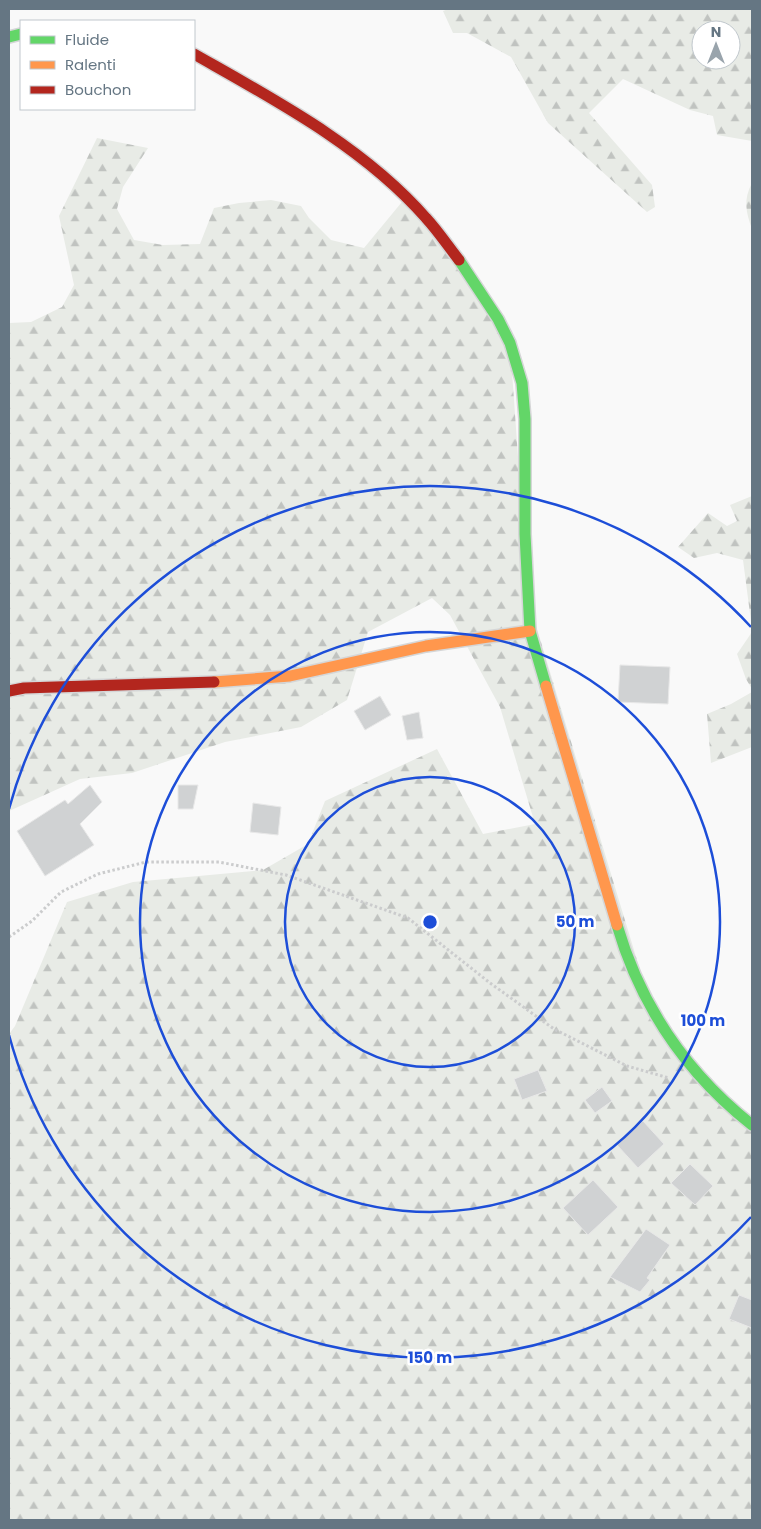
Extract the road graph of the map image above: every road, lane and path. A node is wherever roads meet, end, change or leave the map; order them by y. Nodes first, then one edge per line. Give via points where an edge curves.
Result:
1 (195, 55) edge
2 (530, 630) junction
3 (9, 691) edge
4 (9, 937) edge
5 (674, 1080) dead end
6 (752, 1124) edge

1 - 2 street via 274,99 380,173 426,217 498,319 510,343 522,383
2 - 3 street via 426,646 290,676
2 - 6 street via 626,955 669,1040 711,1091
4 - 5 path via 32,921 61,892 98,874 146,862 219,862 286,875 408,918 554,1029 627,1066

